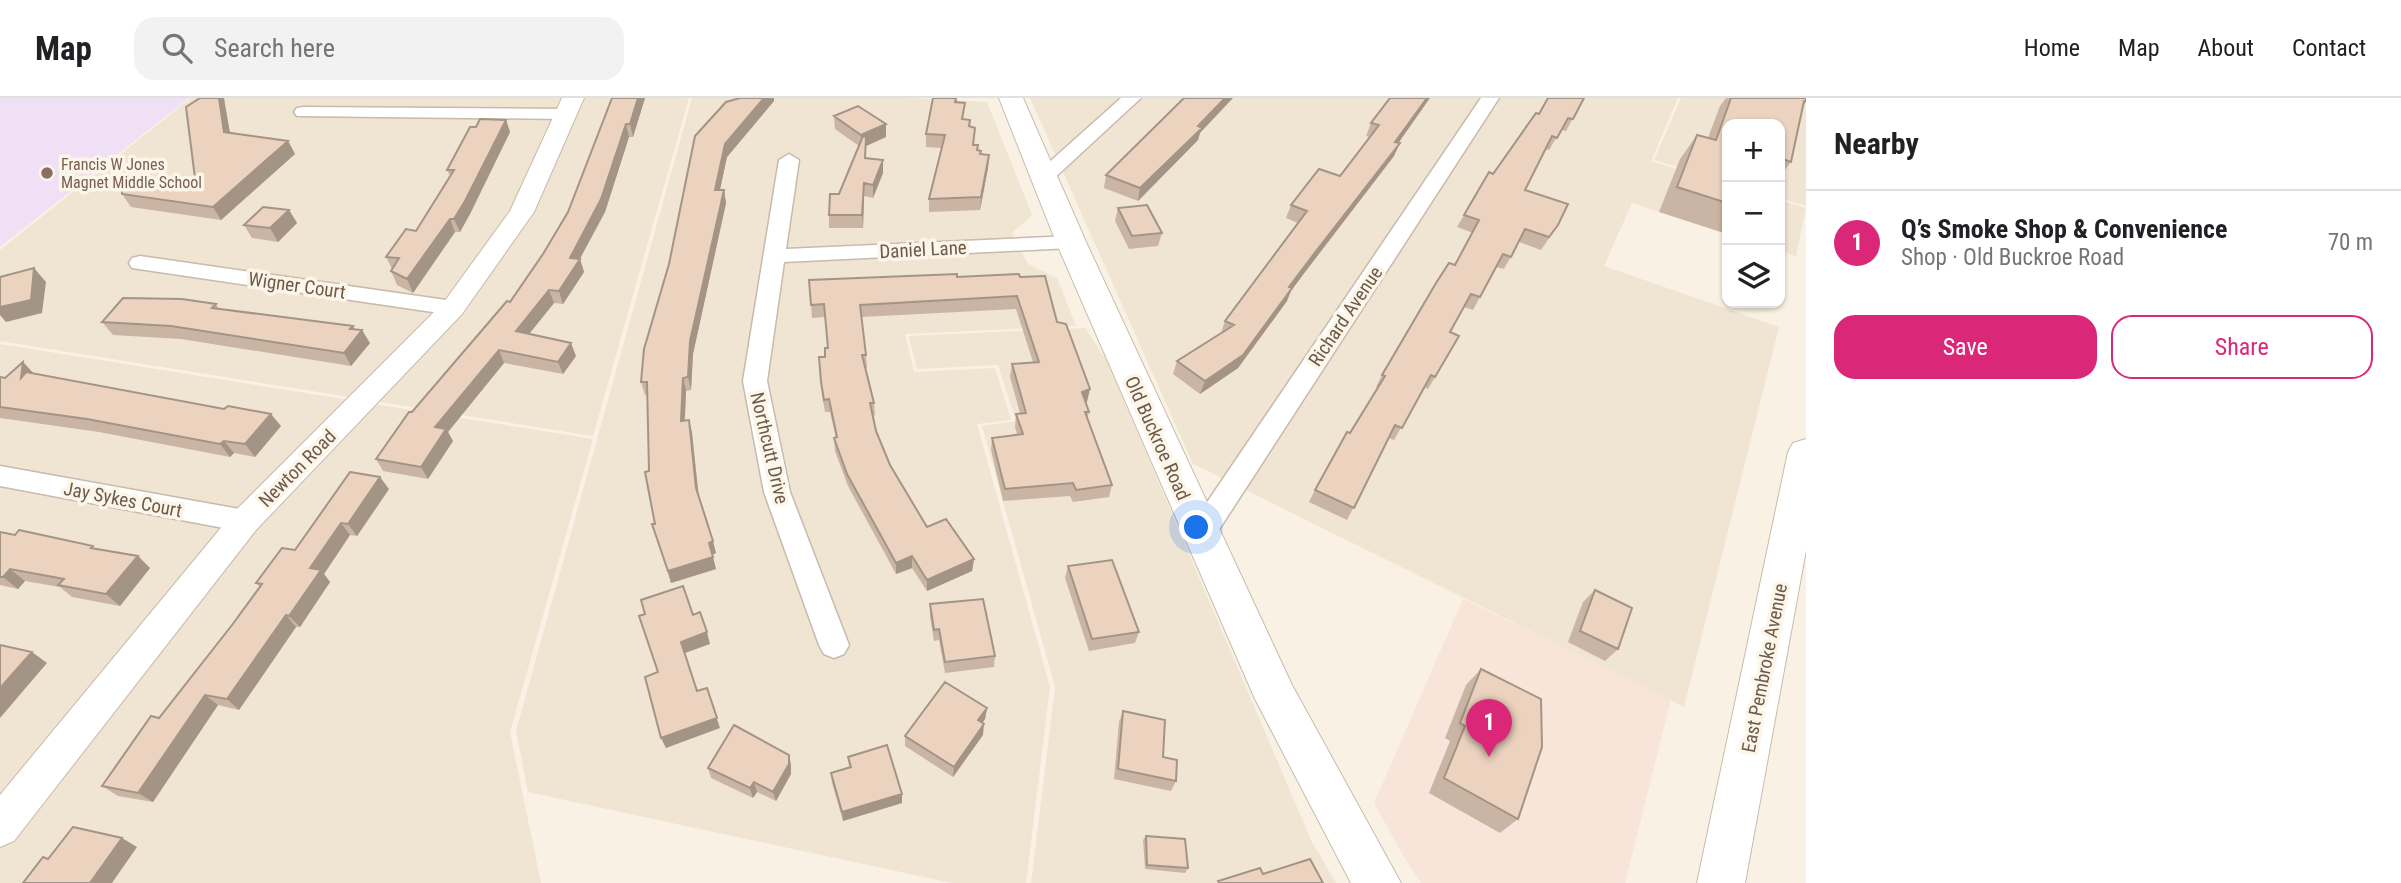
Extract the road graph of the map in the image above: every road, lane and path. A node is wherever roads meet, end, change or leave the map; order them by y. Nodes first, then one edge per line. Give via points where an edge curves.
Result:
1 (1011, 98) edge
2 (1132, 98) edge
3 (1490, 98) edge
4 (569, 106) edge
5 (303, 112) dead end
6 (789, 160) dead end
7 (1043, 178) junction
8 (1071, 242) junction
9 (775, 256) junction
10 (140, 263) dead end
11 (453, 308) junction
12 (1806, 452) edge
13 (0, 476) edge
14 (245, 521) junction
15 (1201, 534) junction
16 (834, 645) dead end
17 (0, 828) edge
18 (1377, 883) edge
19 (1721, 883) edge

1 - 7 main road, Old Buckroe Road
2 - 7 street
3 - 15 street, Richard Avenue
4 - 5 street
4 - 11 street, Newton Road via 523,212
6 - 9 street, Northcutt Drive
7 - 8 main road, Old Buckroe Road
8 - 9 street, Daniel Lane
8 - 15 main road, Old Buckroe Road
9 - 16 street, Northcutt Drive via 755,381 778,492
10 - 11 street, Wigner Court
11 - 14 street, Newton Road
12 - 19 main road, East Pembroke Avenue
13 - 14 street, Jay Sykes Court
14 - 17 street, Newton Road
15 - 18 main road, Old Buckroe Road via 1277,699

